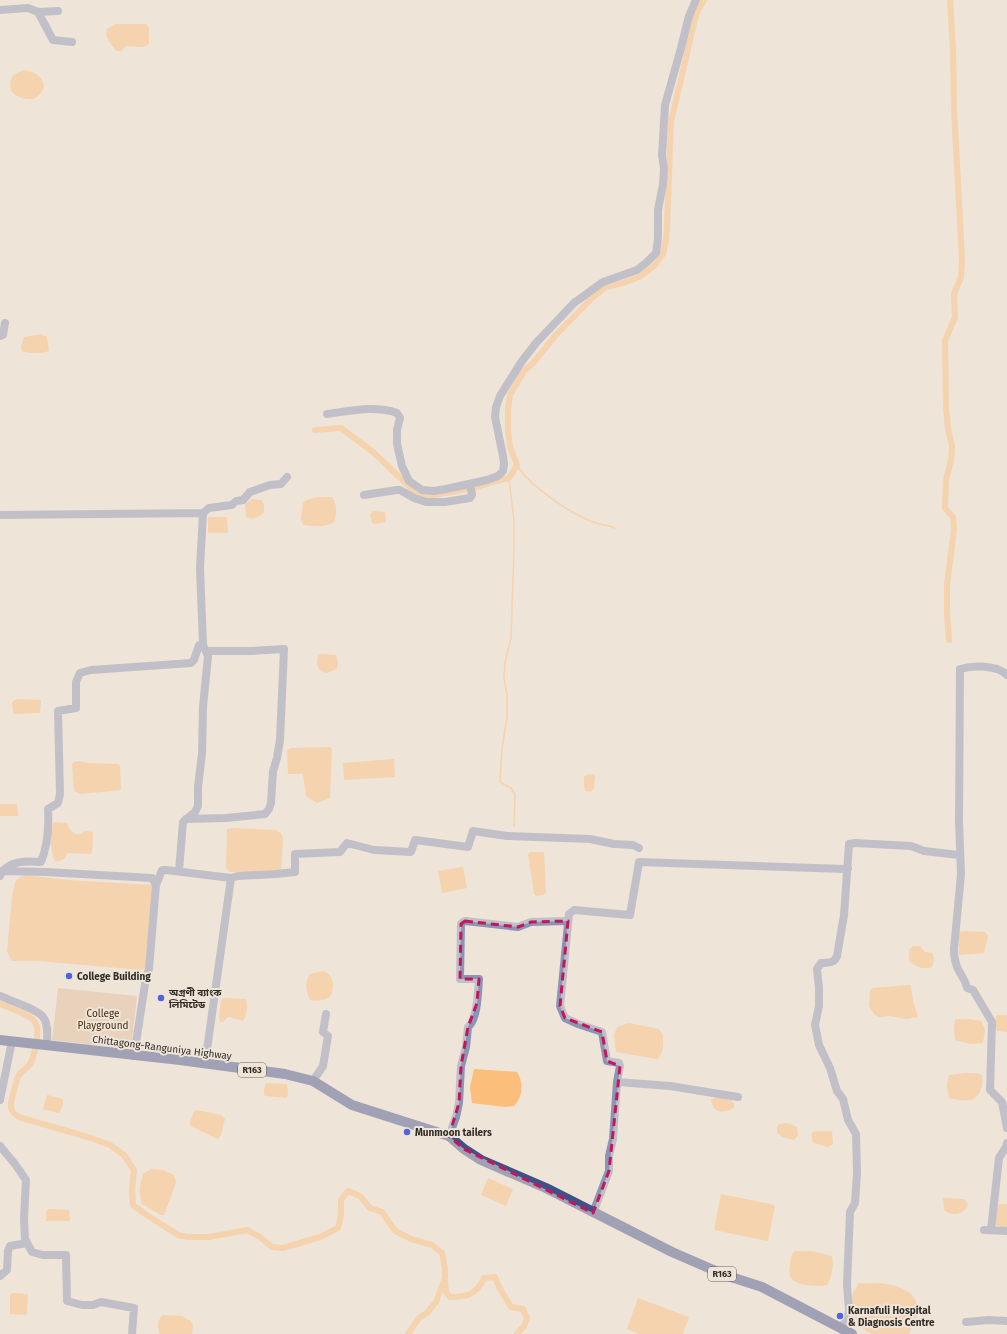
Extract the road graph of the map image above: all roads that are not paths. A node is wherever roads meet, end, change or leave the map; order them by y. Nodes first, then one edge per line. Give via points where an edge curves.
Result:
1 (696, 0) edge
2 (0, 10) edge
3 (58, 11) dead end
4 (38, 12) junction
5 (72, 42) dead end
6 (5, 323) dead end
7 (0, 336) edge
8 (327, 414) dead end
9 (287, 477) dead end
10 (470, 484) junction
11 (364, 495) dead end
12 (203, 513) junction
13 (0, 515) edge
14 (204, 648) junction
15 (1007, 675) edge
16 (186, 819) junction
17 (639, 848) dead end
18 (959, 855) junction
19 (848, 868) junction
20 (179, 871) junction
21 (1, 874) edge
22 (231, 878) junction
23 (156, 885) junction
24 (568, 921) junction
25 (0, 996) edge
26 (326, 1014) dead end
27 (0, 1040) edge
28 (12, 1041) junction
29 (46, 1045) junction
30 (134, 1056) junction
31 (205, 1064) junction
32 (313, 1081) junction
33 (617, 1082) junction
34 (738, 1097) dead end
35 (0, 1100) edge
36 (1007, 1128) edge
37 (449, 1136) junction
38 (1007, 1143) edge
39 (0, 1146) edge
40 (593, 1213) junction
41 (1007, 1231) edge
42 (27, 1243) junction
43 (0, 1276) edge
44 (1007, 1321) edge
45 (966, 1322) dead end
46 (839, 1328) junction
47 (132, 1334) edge
48 (852, 1334) edge

1 - 10 street via 689,16 664,105 664,169 658,210 656,253 637,270 603,282 587,292 574,302 536,343 509,380 496,407 495,417 503,456 503,471 498,476
2 - 4 street via 28,8
3 - 4 street
4 - 5 street via 52,40
6 - 7 street via 3,335
8 - 10 street via 369,408 386,409 397,413 400,418 397,444 402,466 409,481 422,490 434,491
9 - 12 street via 281,484 250,492 243,500 232,505 209,508
10 - 11 street via 470,498 445,502 426,502 400,490
12 - 13 street
12 - 14 street via 200,568
14 - 16 street via 208,656 198,806
14 - 16 street via 250,651 284,649 280,740 273,771 271,803 265,814
14 - 21 street via 199,645 191,664 91,670 80,673 76,682 76,708 58,711 60,794 58,803 48,809 46,849 41,862 23,861 12,864
15 - 18 street via 1003,671 988,668 960,669
16 - 20 street via 182,822
17 - 22 street via 590,838 507,836 472,830 468,848 415,840 411,852 374,850 347,843 340,852 295,854 295,872
18 - 19 street via 924,851 911,846 851,843
18 - 36 street via 961,874 954,958 967,988 973,990 992,1022 990,1090 1002,1102
19 - 24 street via 639,862 630,915 574,910 569,914
19 - 46 street via 844,915 836,960 832,963 821,963 817,969 819,1006 815,1025 819,1045 837,1091 844,1098 848,1120 856,1134 855,1203 850,1212 847,1285 849,1311 847,1321
20 - 22 street
20 - 23 street via 162,870
21 - 23 street via 20,871 143,877 152,878
22 - 31 street
23 - 30 street via 149,969
24 - 33 street via 560,1006 565,1018 602,1032 607,1061 620,1066
24 - 37 street via 531,922 518,927 465,921 461,924 460,979 479,979 477,1003 468,1027 461,1066 459,1103
25 - 29 street via 43,1016 46,1022
26 - 32 street via 323,1032 328,1036 323,1066
27 - 28 main road, R163
28 - 29 main road, Chittagong-Ranguniya Highway / R163
28 - 35 street
29 - 30 main road, Chittagong-Ranguniya Highway / R163
30 - 31 main road, Chittagong-Ranguniya Highway / R163
31 - 32 main road, Chittagong-Ranguniya Highway / R163 via 285,1074
32 - 37 main road, Chittagong-Ranguniya Highway / R163 via 352,1105
33 - 34 street via 670,1086
33 - 40 street via 609,1171
37 - 40 main road, R163 via 481,1160 546,1188
38 - 41 street via 999,1158 988,1230
39 - 42 street via 26,1180 24,1219
40 - 46 main road, R163 via 672,1252 725,1275 762,1287
42 - 43 street via 10,1246 7,1270
42 - 47 street via 32,1252 43,1255 66,1255 67,1301 82,1305 101,1302 134,1308
44 - 45 street
46 - 48 main road, R163

